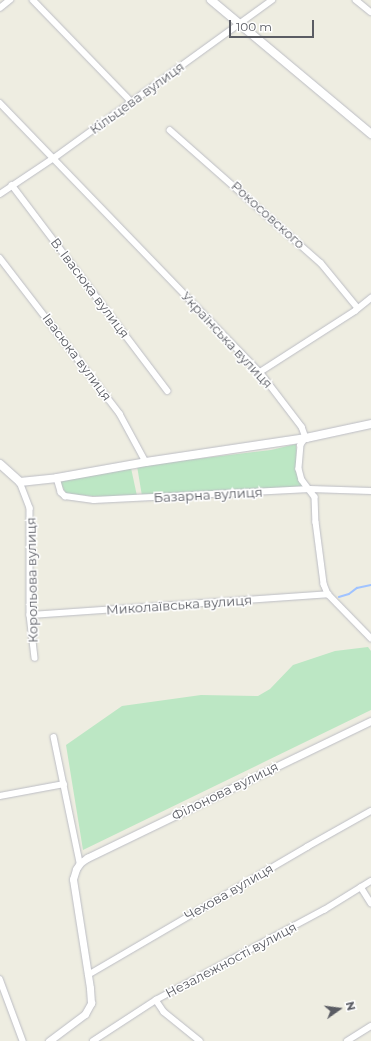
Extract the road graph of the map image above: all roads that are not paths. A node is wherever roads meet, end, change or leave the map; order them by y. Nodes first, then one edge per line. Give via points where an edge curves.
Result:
1 (10, 0) edge
2 (33, 0) edge
3 (211, 0) edge
4 (272, 0) edge
5 (356, 0) edge
6 (0, 8) edge
7 (371, 12) edge
8 (238, 24) junction
9 (132, 102) junction
10 (0, 103) edge
11 (170, 130) dead end
12 (371, 134) edge
13 (54, 158) junction
14 (12, 185) junction
15 (0, 194) edge
16 (0, 258) edge
17 (371, 298) edge
18 (358, 308) junction
19 (260, 372) junction
20 (168, 391) dead end
21 (371, 424) edge
22 (306, 438) junction
23 (146, 462) junction
24 (0, 464) edge
25 (57, 478) junction
26 (20, 482) junction
27 (310, 489) junction
28 (371, 491) edge
29 (328, 594) junction
30 (30, 615) junction
31 (371, 638) edge
32 (35, 658) dead end
33 (371, 721) edge
34 (54, 737) dead end
35 (64, 784) junction
36 (0, 796) edge
37 (371, 811) edge
38 (80, 863) junction
39 (371, 881) edge
40 (361, 887) junction
41 (371, 903) edge
42 (88, 975) junction
43 (0, 979) edge
44 (156, 1000) junction
45 (371, 1026) edge
46 (23, 1041) edge
47 (49, 1041) edge
48 (93, 1041) edge
49 (200, 1041) edge
50 (347, 1041) edge

1 - 6 street
2 - 9 street
3 - 8 main road
4 - 8 street, Кільцева вулиця
5 - 7 street
8 - 9 street, Кільцева вулиця
8 - 12 main road
9 - 13 street, Кільцева вулиця
10 - 13 street, Українська вулиця
11 - 18 street, Рокосовского via 321,263
13 - 14 street, Кільцева вулиця
13 - 19 street, Українська вулиця
14 - 15 street, Кільцева вулиця
14 - 20 street, В. Івасюка вулиця
16 - 23 street, Івасюка вулиця via 120,414
17 - 18 street
18 - 19 street
19 - 22 street, Українська вулиця via 302,427
21 - 22 main road
22 - 23 main road
22 - 27 street via 301,445 299,469 302,480
23 - 25 main road
24 - 26 main road, Корольова вулиця
25 - 26 main road
25 - 27 street, Базарна вулиця via 61,492 65,496 94,500
26 - 30 street, Корольова вулиця via 30,508
27 - 28 street, Базарна вулиця
27 - 29 street via 315,497 324,584
29 - 30 street, Миколаївська вулиця
29 - 31 street
30 - 32 street, Корольова вулиця
33 - 38 street, Філонова вулиця
34 - 35 street
35 - 36 street
35 - 38 street
37 - 42 street, Чехова вулиця
38 - 42 street via 73,879
39 - 40 street, Незалежності вулиця
40 - 41 street
40 - 44 street, Незалежності вулиця via 324,910
42 - 47 street via 91,997 89,1008
43 - 46 street
44 - 48 street, Незалежності вулиця
44 - 49 street via 164,1012
45 - 50 street

